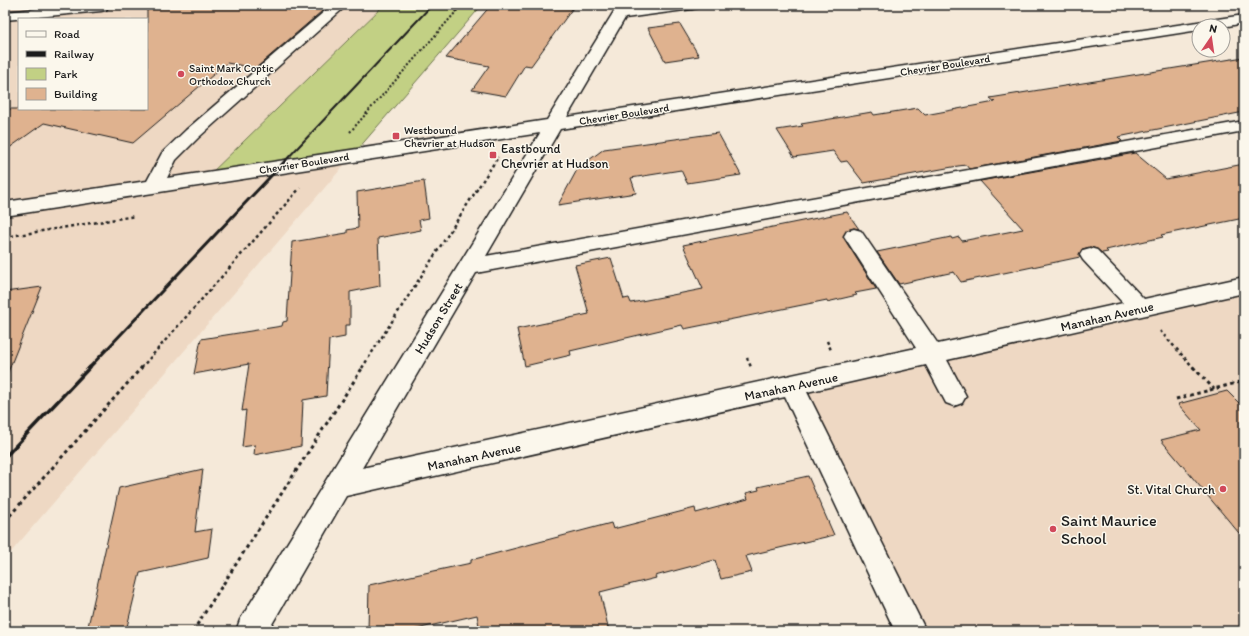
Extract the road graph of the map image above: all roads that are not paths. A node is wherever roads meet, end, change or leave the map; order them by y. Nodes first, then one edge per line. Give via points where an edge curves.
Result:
1 (340, 5) edge
2 (692, 5) edge
3 (101, 7) dead end
4 (623, 10) edge
5 (5, 16) edge
6 (1244, 19) edge
7 (555, 125) junction
8 (1244, 126) edge
9 (154, 186) junction
10 (5, 209) edge
11 (854, 236) dead end
12 (1090, 255) dead end
13 (468, 267) junction
14 (1244, 286) edge
15 (1140, 308) junction
16 (933, 355) junction
17 (792, 386) junction
18 (954, 396) dead end
19 (337, 486) junction
20 (251, 631) edge
21 (911, 631) edge

1 - 9 street via 168,157
2 - 4 street
3 - 5 street
4 - 7 street, Hudson Street
6 - 7 street, Chevrier Boulevard
7 - 9 street, Chevrier Boulevard
7 - 13 street, Hudson Street
8 - 13 street
9 - 10 street, Chevrier Boulevard
11 - 16 street
12 - 15 street
13 - 19 street, Hudson Street
14 - 15 street, Manahan Avenue
15 - 16 street, Manahan Avenue
16 - 17 street, Manahan Avenue
16 - 18 street
17 - 19 street, Manahan Avenue
17 - 21 street
19 - 20 street, Hudson Street

